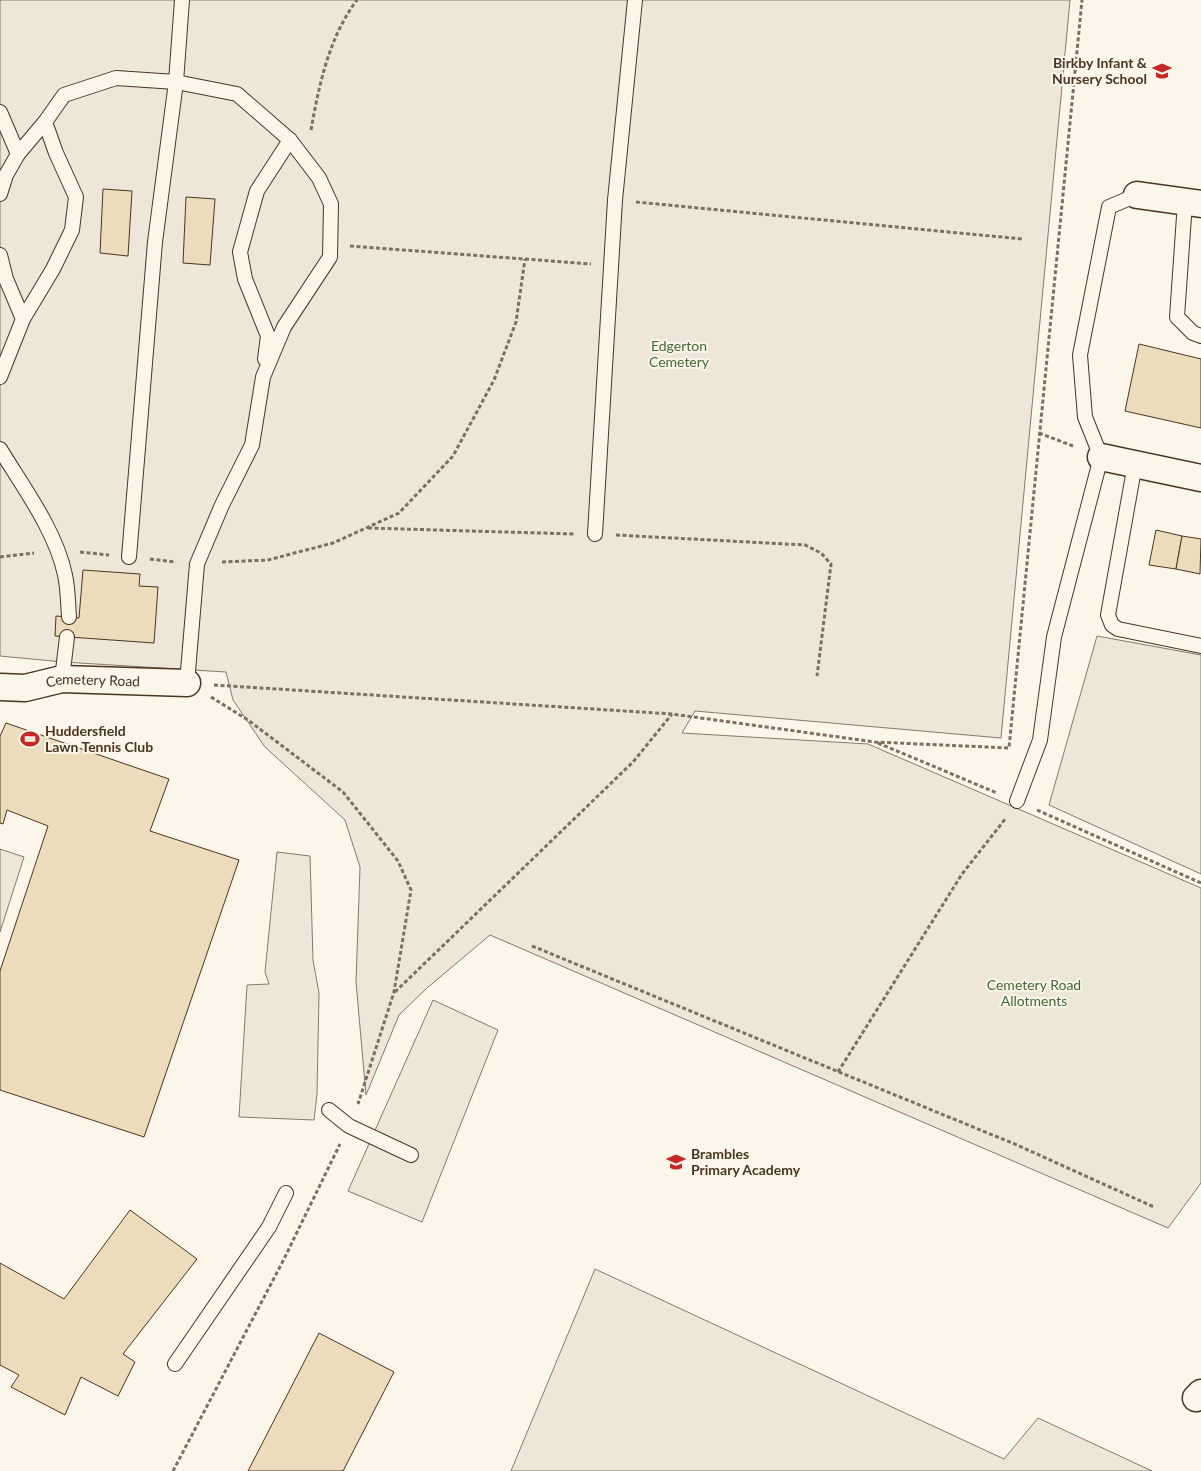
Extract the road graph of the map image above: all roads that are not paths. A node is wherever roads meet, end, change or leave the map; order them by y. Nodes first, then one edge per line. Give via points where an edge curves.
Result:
1 (182, 0) edge
2 (636, 0) edge
3 (176, 82) junction
4 (0, 112) edge
5 (45, 122) junction
6 (290, 140) junction
7 (18, 154) junction
8 (0, 194) edge
9 (1137, 194) joint
10 (1193, 203) edge
11 (0, 255) edge
12 (22, 319) junction
13 (1201, 336) edge
14 (0, 377) edge
15 (263, 377) junction
16 (0, 449) edge
17 (1100, 457) junction
18 (1135, 464) junction
19 (1201, 478) edge
20 (595, 534) road end
21 (129, 557) dead end
22 (69, 617) dead end
23 (67, 636) dead end
24 (1201, 646) edge
25 (62, 679) junction
26 (187, 683) joint
27 (0, 687) edge
28 (1017, 801) road end
29 (329, 1110) dead end
30 (411, 1155) dead end
31 (286, 1193) dead end
32 (175, 1364) dead end

1 - 3 lane
2 - 20 lane via 615,200
3 - 5 lane via 116,78 64,95
3 - 6 lane via 237,94
3 - 21 lane via 154,242
4 - 7 lane
5 - 7 lane
5 - 12 lane via 76,197 72,230
6 - 15 lane via 257,191 240,252 245,279 268,336
6 - 15 lane via 319,178 331,204 330,257 284,327
7 - 8 lane
9 - 10 street
9 - 17 lane via 1108,207 1080,355 1085,417
10 - 13 lane via 1178,317 1193,333
11 - 12 lane
12 - 14 lane
15 - 26 lane via 252,445 197,564
16 - 22 lane via 58,550 66,576
17 - 18 street
17 - 28 lane via 1054,637 1040,740
18 - 19 street
18 - 24 lane via 1108,615 1118,629
23 - 25 lane
25 - 26 street, Cemetery Road
25 - 27 street, Cemetery Road via 25,688
29 - 30 lane via 349,1126
31 - 32 lane via 269,1227

